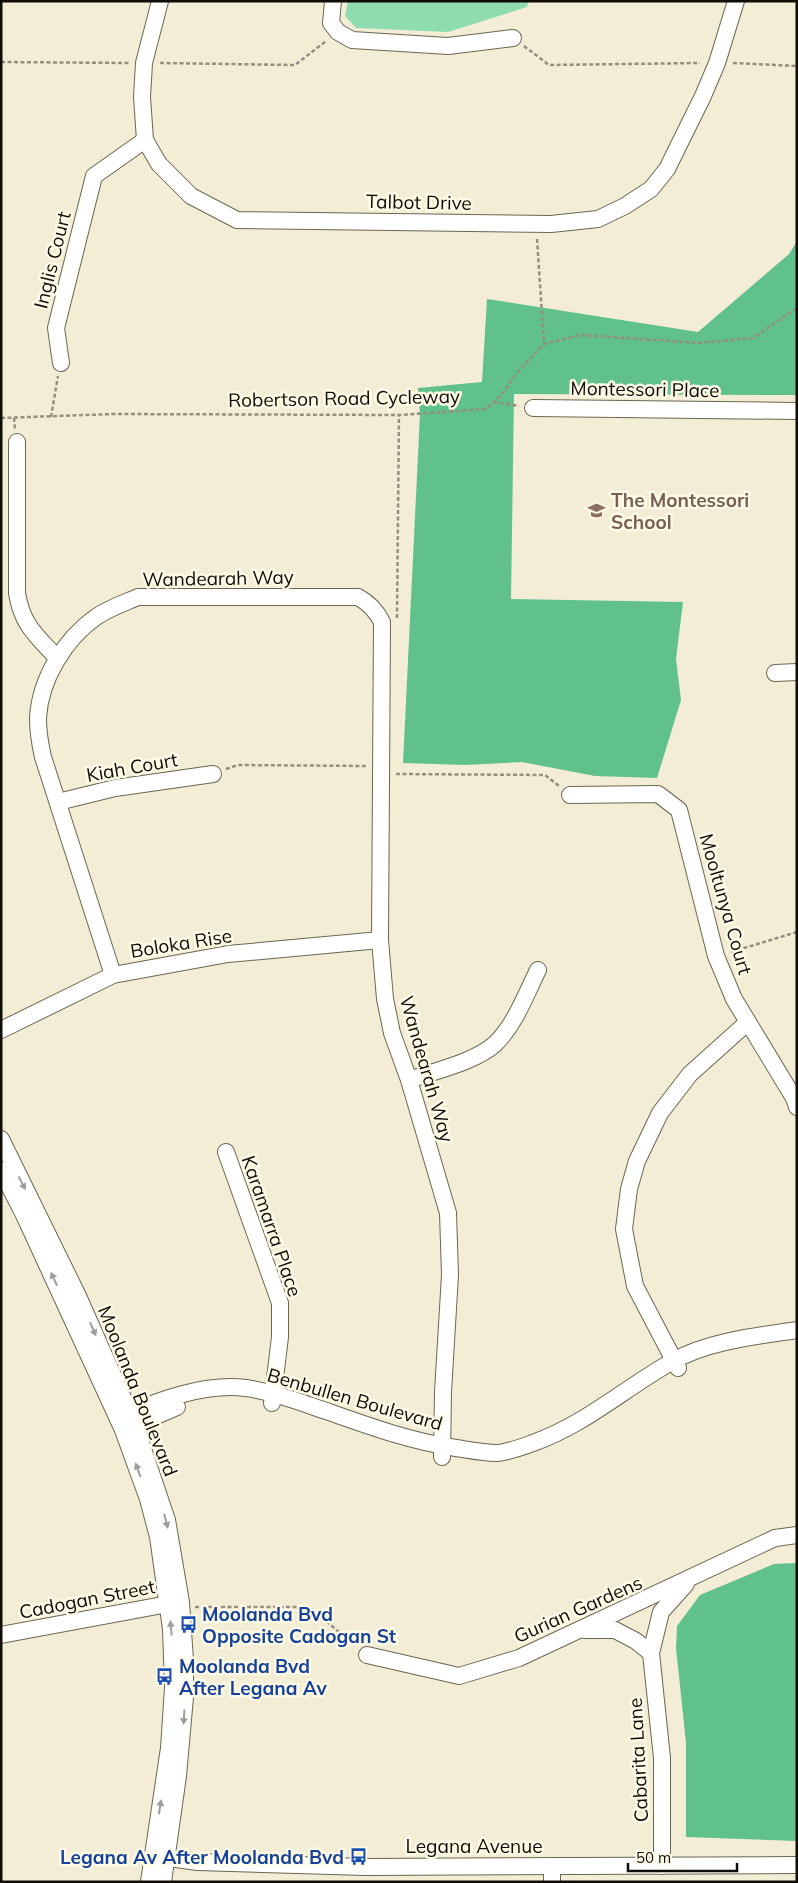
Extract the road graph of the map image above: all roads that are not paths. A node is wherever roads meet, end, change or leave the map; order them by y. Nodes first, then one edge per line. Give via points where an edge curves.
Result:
1 (160, 1) edge
2 (333, 1) edge
3 (736, 1) edge
4 (513, 38) road end
5 (145, 140) junction
6 (61, 363) road end
7 (533, 408) road end
8 (797, 410) edge
9 (17, 442) dead end
10 (57, 658) junction
11 (797, 672) edge
12 (775, 673) dead end
13 (213, 774) road end
14 (570, 795) road end
15 (58, 802) junction
16 (380, 940) junction
17 (538, 970) dead end
18 (114, 974) junction
19 (748, 1022) junction
20 (1, 1030) edge
21 (409, 1080) junction
22 (797, 1107) edge
23 (1, 1139) edge
24 (226, 1152) dead end
25 (1, 1170) edge
26 (797, 1330) edge
27 (797, 1340) edge
28 (676, 1364) junction
29 (273, 1398) junction
30 (126, 1421) junction
31 (442, 1451) junction
32 (797, 1535) edge
33 (692, 1578) junction
34 (180, 1604) junction
35 (580, 1630) junction
36 (1, 1635) edge
37 (651, 1653) junction
38 (367, 1655) road end
39 (159, 1857) junction
40 (797, 1865) edge
41 (662, 1866) junction
42 (365, 1874) edge
43 (552, 1874) edge
44 (149, 1882) edge
45 (162, 1882) edge

1 - 5 street, Talbot Drive via 144,63
2 - 4 street via 331,23 338,32 352,40 448,46
3 - 5 street, Talbot Drive via 717,63 667,169 651,189 598,220 536,224 237,220 191,196 158,164
5 - 6 street, Inglis Court via 94,176 56,328
7 - 8 street, Montessori Place
9 - 10 street via 17,593 20,611 28,627
10 - 15 street, Wandearah Way via 44,692 38,723 43,757
10 - 16 street, Wandearah Way via 96,617 138,597 358,597 367,602 377,611 382,622
11 - 12 street
13 - 15 street, Kiah Court via 115,788
14 - 19 street, Mooltunya Court via 658,794 679,810 716,956 734,1000
15 - 18 street, Wandearah Way
16 - 18 street, Boloka Rise via 228,954
16 - 21 street, Wandearah Way via 385,1000 392,1033
17 - 21 street via 511,1022 495,1044 470,1058
18 - 20 street, Boloka Rise
19 - 22 street, Mooltunya Court
19 - 28 street via 690,1074 660,1112 637,1161 629,1189 624,1229 635,1286
21 - 31 street, Wandearah Way via 448,1213 450,1275
23 -> 30 street, Moolanda Boulevard via 74,1288
24 - 29 street, Karamarra Place via 280,1303
30 -> 25 street, Moolanda Boulevard
26 - 28 street, Benbullen Boulevard via 730,1341 695,1352
27 - 28 street, Benbullen Boulevard via 738,1349
28 - 31 street, Benbullen Boulevard via 576,1436 532,1455 488,1462
29 - 30 street, Benbullen Boulevard via 245,1388 215,1388 178,1396
29 - 31 street, Benbullen Boulevard via 359,1434
30 - 34 street, Moolanda Boulevard via 167,1520
32 - 33 street, Gurian Gardens via 775,1538
33 - 35 street, Gurian Gardens
33 - 37 street, Cabarita Lane via 661,1612
34 - 36 street, Cadogan Street
34 - 39 street, Moolanda Boulevard via 185,1660 183,1732
35 - 37 street via 615,1630 636,1640
35 - 38 street, Gurian Gardens via 520,1658 459,1676
37 - 41 street, Cabarita Lane via 662,1758
39 - 42 street, Legana Avenue
39 - 44 street, Moolanda Boulevard
39 - 45 street, Moolanda Boulevard
40 - 41 street, Legana Avenue
41 - 43 street, Legana Avenue
42 - 43 street, Legana Avenue

